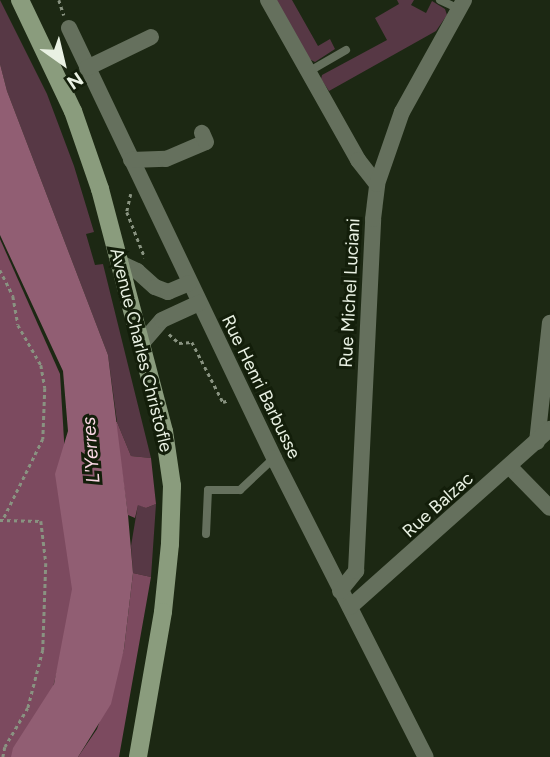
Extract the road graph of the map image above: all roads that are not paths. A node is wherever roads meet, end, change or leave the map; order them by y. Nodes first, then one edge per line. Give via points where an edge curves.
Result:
1 (20, 0) edge
2 (268, 0) edge
3 (440, 0) edge
4 (461, 5) edge
5 (69, 28) dead end
6 (151, 37) dead end
7 (346, 50) dead end
8 (87, 68) junction
9 (308, 72) junction
10 (202, 132) dead end
11 (131, 160) junction
12 (377, 184) junction
13 (120, 263) junction
14 (190, 282) junction
15 (199, 303) junction
16 (550, 323) edge
17 (142, 343) junction
18 (550, 429) edge
19 (537, 442) junction
20 (274, 458) junction
21 (510, 467) junction
22 (550, 508) edge
23 (206, 534) dead end
24 (340, 591) junction
25 (350, 607) junction
26 (138, 757) edge
27 (426, 757) edge

1 - 13 main road, Avenue Charles Christofle via 73,111
2 - 9 street
3 - 4 lane
4 - 12 street, Rue Michel Luciani via 402,112
5 - 8 street, Rue Henri Barbusse
6 - 8 street
7 - 9 lane
8 - 11 street, Rue Henri Barbusse
9 - 12 street via 358,160
10 - 11 street via 206,142 166,159
11 - 14 street, Rue Henri Barbusse
12 - 24 street, Rue Michel Luciani via 356,571
13 - 14 street via 168,292
13 - 17 main road, Avenue Charles Christofle
14 - 15 street, Rue Henri Barbusse
15 - 17 street via 162,320
15 - 20 street, Rue Henri Barbusse
16 - 19 street
17 - 26 main road, Avenue Charles Christofle via 172,486 163,612
18 - 19 street, Rue Balzac
19 - 21 street, Rue Balzac
20 - 23 lane via 240,489 208,490
20 - 24 street, Rue Henri Barbusse
21 - 22 street
21 - 25 street, Rue Balzac
24 - 25 street, Rue Henri Barbusse
25 - 27 street, Rue Henri Barbusse

